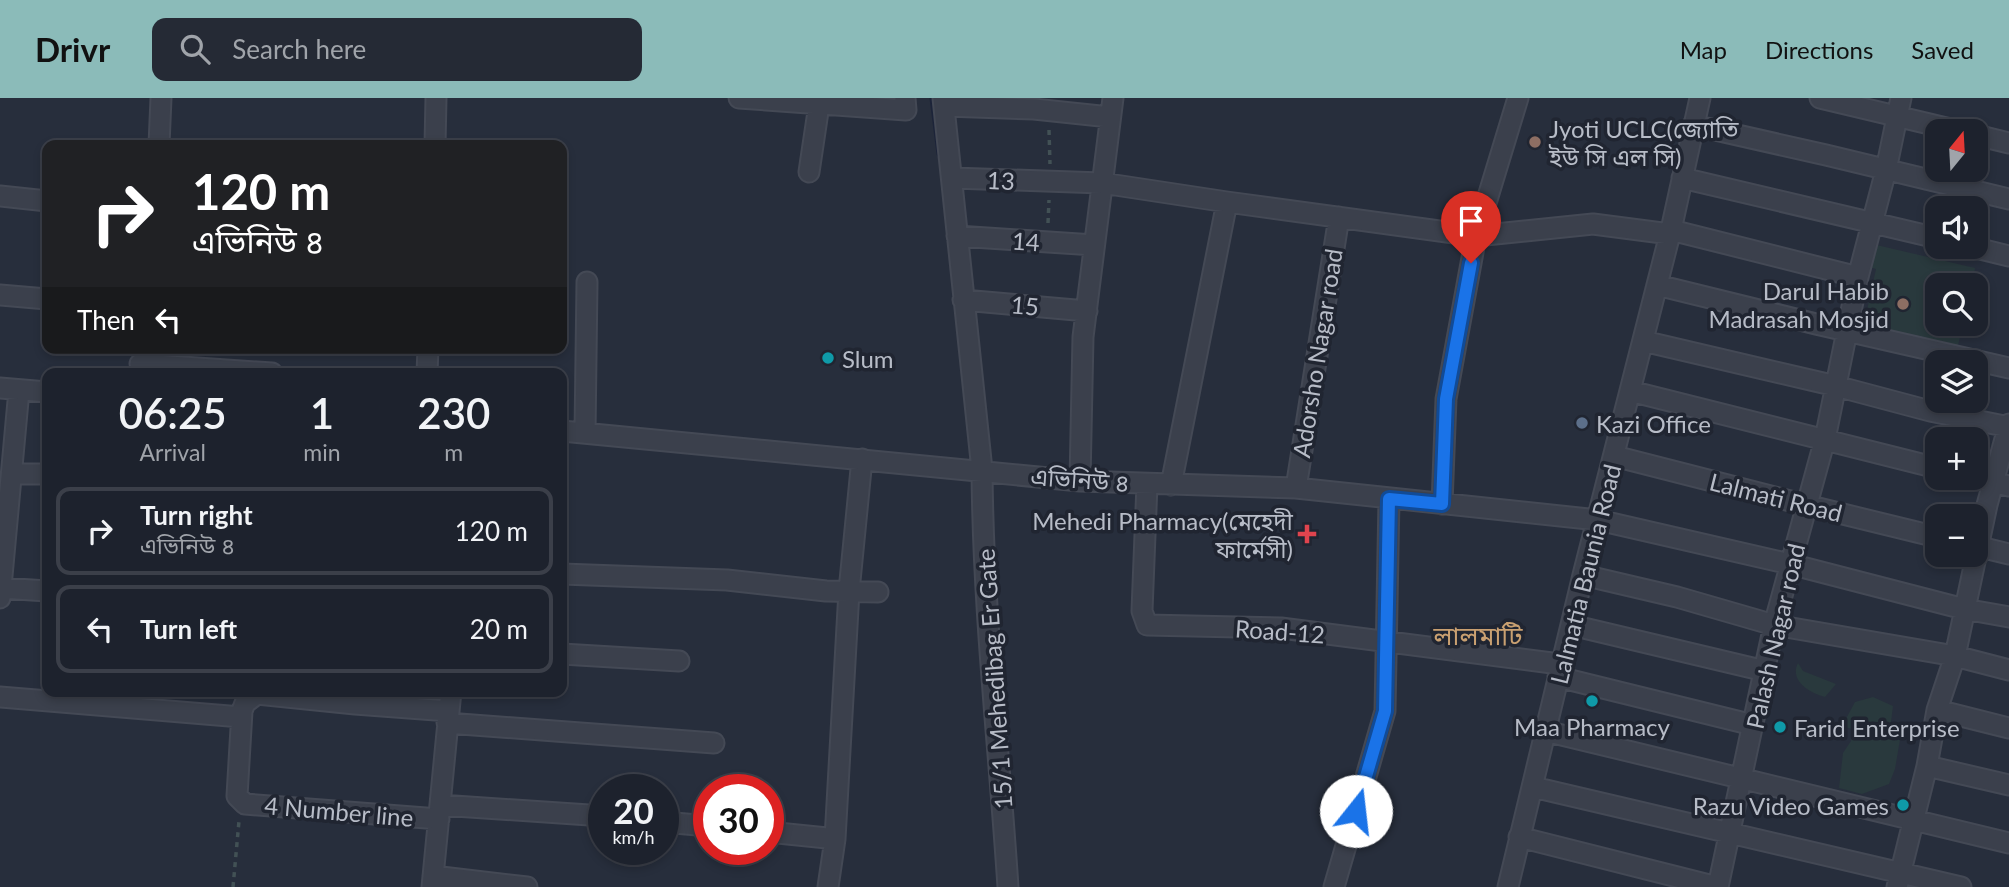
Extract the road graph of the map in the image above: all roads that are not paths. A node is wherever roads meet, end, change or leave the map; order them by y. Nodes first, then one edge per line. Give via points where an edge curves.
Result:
1 (161, 98) edge
2 (436, 98) edge
3 (739, 98) edge
4 (820, 98) edge
5 (905, 98) edge
6 (1518, 98) edge
7 (1700, 98) edge
8 (1819, 98) edge
9 (944, 102) edge
10 (1112, 108) edge
11 (1899, 108) edge
12 (1928, 119) edge
13 (1693, 125) junction
14 (1988, 138) edge
15 (159, 140) edge
16 (435, 140) edge
17 (2009, 143) edge
18 (1886, 170) junction
19 (809, 172) dead end
20 (953, 178) junction
21 (1682, 178) junction
22 (1102, 183) junction
23 (0, 196) edge
24 (2009, 199) edge
25 (42, 200) edge
26 (1227, 202) junction
27 (1339, 217) junction
28 (1871, 221) junction
29 (1671, 232) junction
30 (1925, 235) edge
31 (957, 236) junction
32 (1476, 236) junction
33 (1094, 245) junction
34 (1988, 251) edge
35 (2009, 256) edge
36 (1858, 277) junction
37 (587, 282) dead end
38 (1657, 285) junction
39 (0, 295) edge
40 (42, 299) edge
41 (963, 300) junction
42 (1087, 311) junction
43 (1847, 331) junction
44 (1643, 341) junction
45 (140, 362) edge
46 (212, 368) edge
47 (2009, 368) edge
48 (1836, 386) junction
49 (10, 389) edge
50 (1630, 391) junction
51 (42, 392) edge
52 (2006, 425) edge
53 (567, 431) edge
54 (585, 433) junction
55 (1825, 439) junction
56 (1614, 456) junction
57 (862, 459) junction
58 (1925, 465) edge
59 (982, 470) junction
60 (42, 475) edge
61 (1080, 481) junction
62 (1993, 482) edge
63 (1147, 484) junction
64 (8, 485) edge
65 (1171, 485) junction
66 (1296, 488) junction
67 (1389, 499) junction
68 (1442, 504) junction
69 (1988, 504) edge
70 (1807, 505) junction
71 (1598, 520) junction
72 (1925, 534) edge
73 (1988, 549) edge
74 (2, 554) edge
75 (2009, 554) edge
76 (1790, 564) junction
77 (1973, 567) edge
78 (567, 574) edge
79 (1583, 575) junction
80 (1, 588) edge
81 (42, 591) edge
82 (849, 591) junction
83 (878, 592) dead end
84 (0, 598) edge
85 (1964, 609) junction
86 (2009, 617) edge
87 (1571, 625) junction
88 (1774, 625) junction
89 (1386, 641) junction
90 (567, 654) edge
91 (1955, 656) junction
92 (679, 661) dead end
93 (1555, 670) junction
94 (2009, 670) edge
95 (1765, 671) junction
96 (0, 697) edge
97 (252, 697) edge
98 (293, 697) edge
99 (449, 708) edge
100 (1937, 710) junction
101 (241, 717) junction
102 (1753, 725) junction
103 (2009, 728) edge
104 (1545, 731) junction
105 (714, 743) dead end
106 (1927, 766) junction
107 (1742, 778) junction
108 (2009, 785) edge
109 (1533, 787) junction
110 (440, 812) junction
111 (588, 816) edge
112 (1915, 822) junction
113 (784, 834) edge
114 (1730, 834) junction
115 (1519, 836) junction
116 (827, 838) dead end
117 (2009, 843) edge
118 (1899, 880) edge
119 (433, 882) edge
120 (527, 887) edge
121 (828, 887) edge
122 (1008, 887) edge
123 (1334, 887) edge
124 (1508, 887) edge
125 (1717, 887) edge
126 (1961, 887) edge

1 - 15 street
2 - 16 street
3 - 5 street via 906,110
4 - 19 street
6 - 32 street
7 - 13 street, Lalmatia Baunia Road
8 - 11 street
9 - 10 street via 1049,110
9 - 20 street, 15/1 Mehedibag Er Gate
10 - 22 street
11 - 12 street
11 - 18 street, Palash Nagar road
13 - 18 street
13 - 21 street, Lalmatia Baunia Road
14 - 17 street
18 - 24 street
18 - 28 street, Palash Nagar road
20 - 22 street, 13
20 - 31 street, 15/1 Mehedibag Er Gate
21 - 28 street
21 - 29 street, Lalmatia Baunia Road
22 - 26 street, 13
22 - 33 street
23 - 25 street
26 - 27 street, 13
26 - 65 street
27 - 32 street, 13
27 - 66 street, Adorsho Nagar road
28 - 30 street
28 - 36 street, Palash Nagar road
29 - 32 street, 13 via 1592,224
29 - 36 street, 13
29 - 38 street, Lalmatia Baunia Road
31 - 33 street, 14
31 - 41 street, 15/1 Mehedibag Er Gate
32 - 68 street via 1446,399
33 - 42 street
34 - 35 street
36 - 43 street, Palash Nagar road
37 - 54 street
38 - 43 street
38 - 44 street, Lalmatia Baunia Road
39 - 40 street
41 - 42 street, 15
41 - 59 street, 15/1 Mehedibag Er Gate
42 - 61 street
43 - 47 street
43 - 48 street, Palash Nagar road
44 - 48 street
44 - 50 street, Lalmatia Baunia Road
45 - 46 street
48 - 52 street
48 - 55 street, Palash Nagar road
49 - 51 street
49 - 64 street
50 - 55 street
50 - 56 street, Lalmatia Baunia Road
52 - 62 street
53 - 54 street, এভিনিউ ৪
54 - 57 street, এভিনিউ ৪
55 - 58 street
55 - 70 street, Palash Nagar road
56 - 70 street, Lalmati Road
56 - 71 street, Lalmatia Baunia Road
57 - 59 street, এভিনিউ ৪
57 - 82 street
59 - 61 street, এভিনিউ ৪
59 - 122 street, 15/1 Mehedibag Er Gate
60 - 64 street
61 - 63 street, এভিনিউ ৪
62 - 69 street
63 - 65 street, এভিনিউ ৪
63 - 89 street, Road-12 via 1142,611 1147,625 1281,628
64 - 74 street
65 - 66 street, এভিনিউ ৪
66 - 67 street, এভিনিউ ৪
67 - 68 street, এভিনিউ ৪
67 - 89 street
68 - 71 street, এভিনিউ ৪
70 - 72 street, Lalmati Road
70 - 76 street, Palash Nagar road
71 - 76 street, এভিনিউ ৪
71 - 79 street, Lalmatia Baunia Road
73 - 75 street
74 - 80 street
76 - 85 street, এভিনিউ ৪
76 - 88 street, Palash Nagar road
77 - 85 street
78 - 82 street via 727,580
79 - 87 street, Lalmatia Baunia Road
79 - 88 street
80 - 81 street
80 - 84 street
82 - 83 street
82 - 121 street via 835,839
85 - 86 street, এভিনিউ ৪
85 - 91 street
87 - 93 street, Lalmatia Baunia Road
87 - 95 street
88 - 91 street
88 - 95 street, Palash Nagar road
89 - 93 street, Road-12
89 - 123 street via 1385,711
90 - 92 street
91 - 94 street
91 - 100 street
93 - 102 street, Road-12
93 - 104 street, Lalmatia Baunia Road
95 - 102 street, Palash Nagar road
96 - 101 street
97 - 101 street
98 - 99 street
99 - 105 street
99 - 110 street
100 - 103 street
100 - 106 street
101 - 110 street, 4 Number line via 237,796 244,804
102 - 107 street, Palash Nagar road
104 - 107 street
104 - 109 street, Lalmatia Baunia Road
106 - 108 street
106 - 112 street
107 - 112 street
107 - 114 street, Palash Nagar road
109 - 114 street
109 - 115 street, Lalmatia Baunia Road
110 - 111 street, 4 Number line
110 - 119 street
112 - 117 street
112 - 118 street
113 - 116 street
114 - 118 street
114 - 125 street, Palash Nagar road
115 - 124 street, Lalmatia Baunia Road
115 - 125 street
118 - 126 street
119 - 120 street

